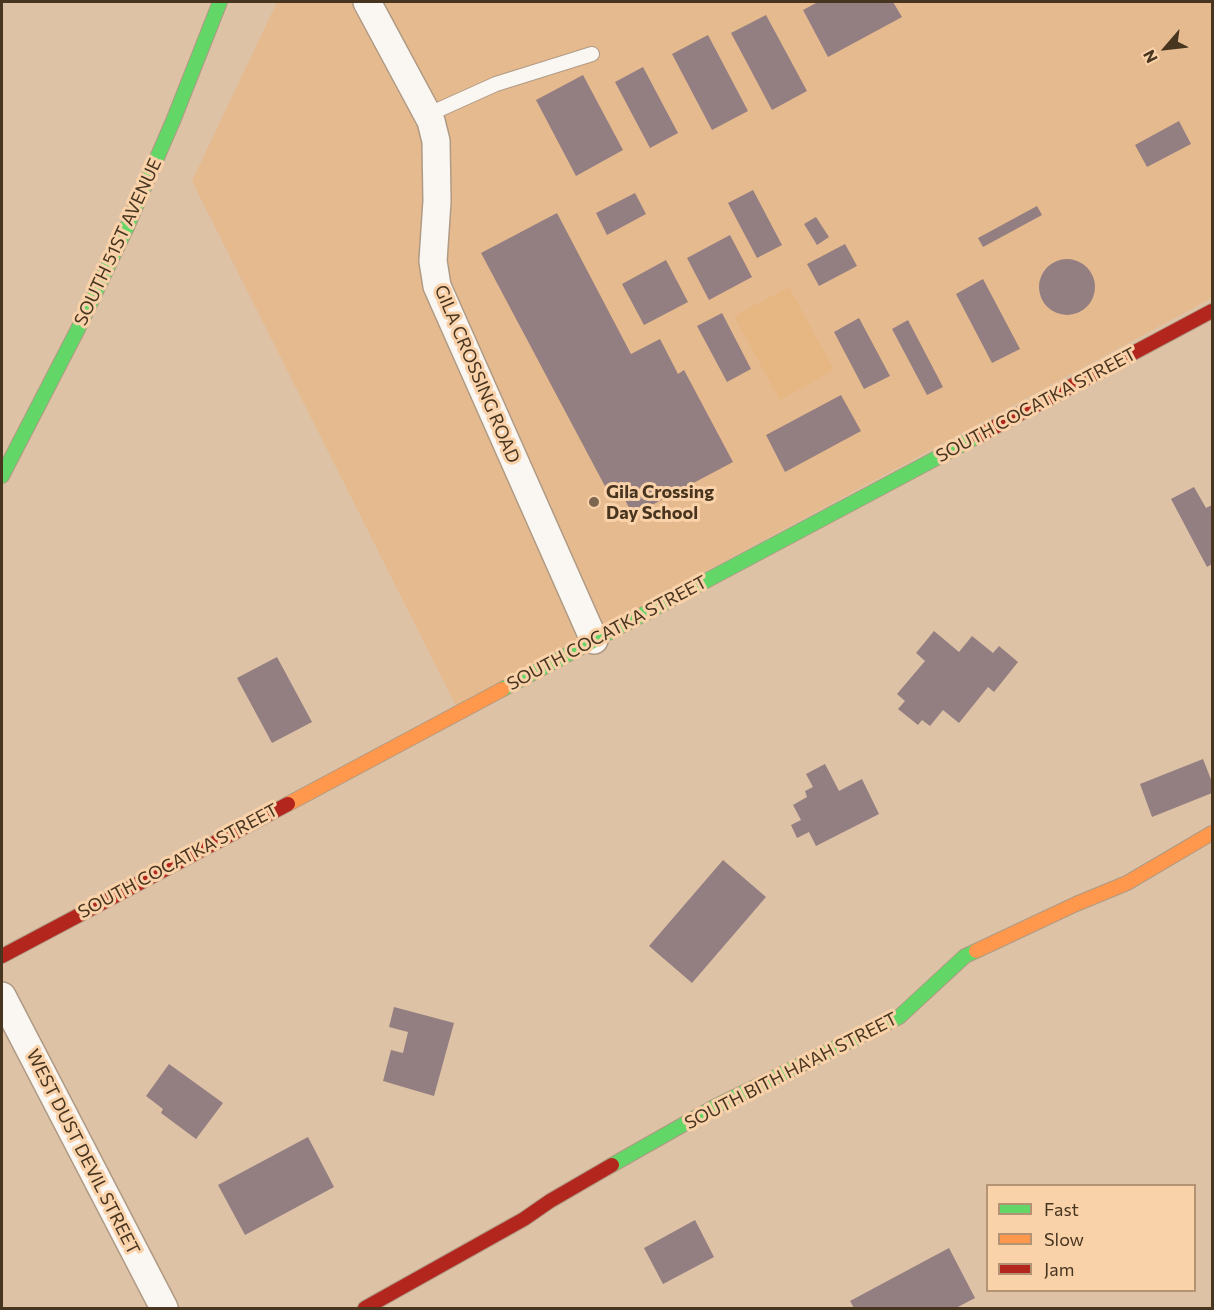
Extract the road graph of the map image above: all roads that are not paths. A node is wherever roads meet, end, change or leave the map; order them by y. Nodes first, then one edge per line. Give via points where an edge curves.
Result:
1 (220, 2) edge
2 (367, 2) edge
3 (592, 54) dead end
4 (427, 115) junction
5 (1212, 311) edge
6 (2, 476) edge
7 (594, 640) junction
8 (1212, 833) edge
9 (2, 956) edge
10 (2, 996) edge
11 (164, 1308) edge
12 (365, 1308) edge

1 - 6 street, SOUTH 51ST AVENUE via 127,227
2 - 4 street, GILA CROSSING ROAD
3 - 4 lane via 496,84
4 - 7 street, GILA CROSSING ROAD via 438,160 434,261 437,286
5 - 7 street, SOUTH COCATKA STREET
7 - 9 street, SOUTH COCATKA STREET
8 - 12 street, SOUTH BITH HA'AH STREET via 1127,883 965,956 899,1017 716,1106
10 - 11 street, WEST DUST DEVIL STREET

